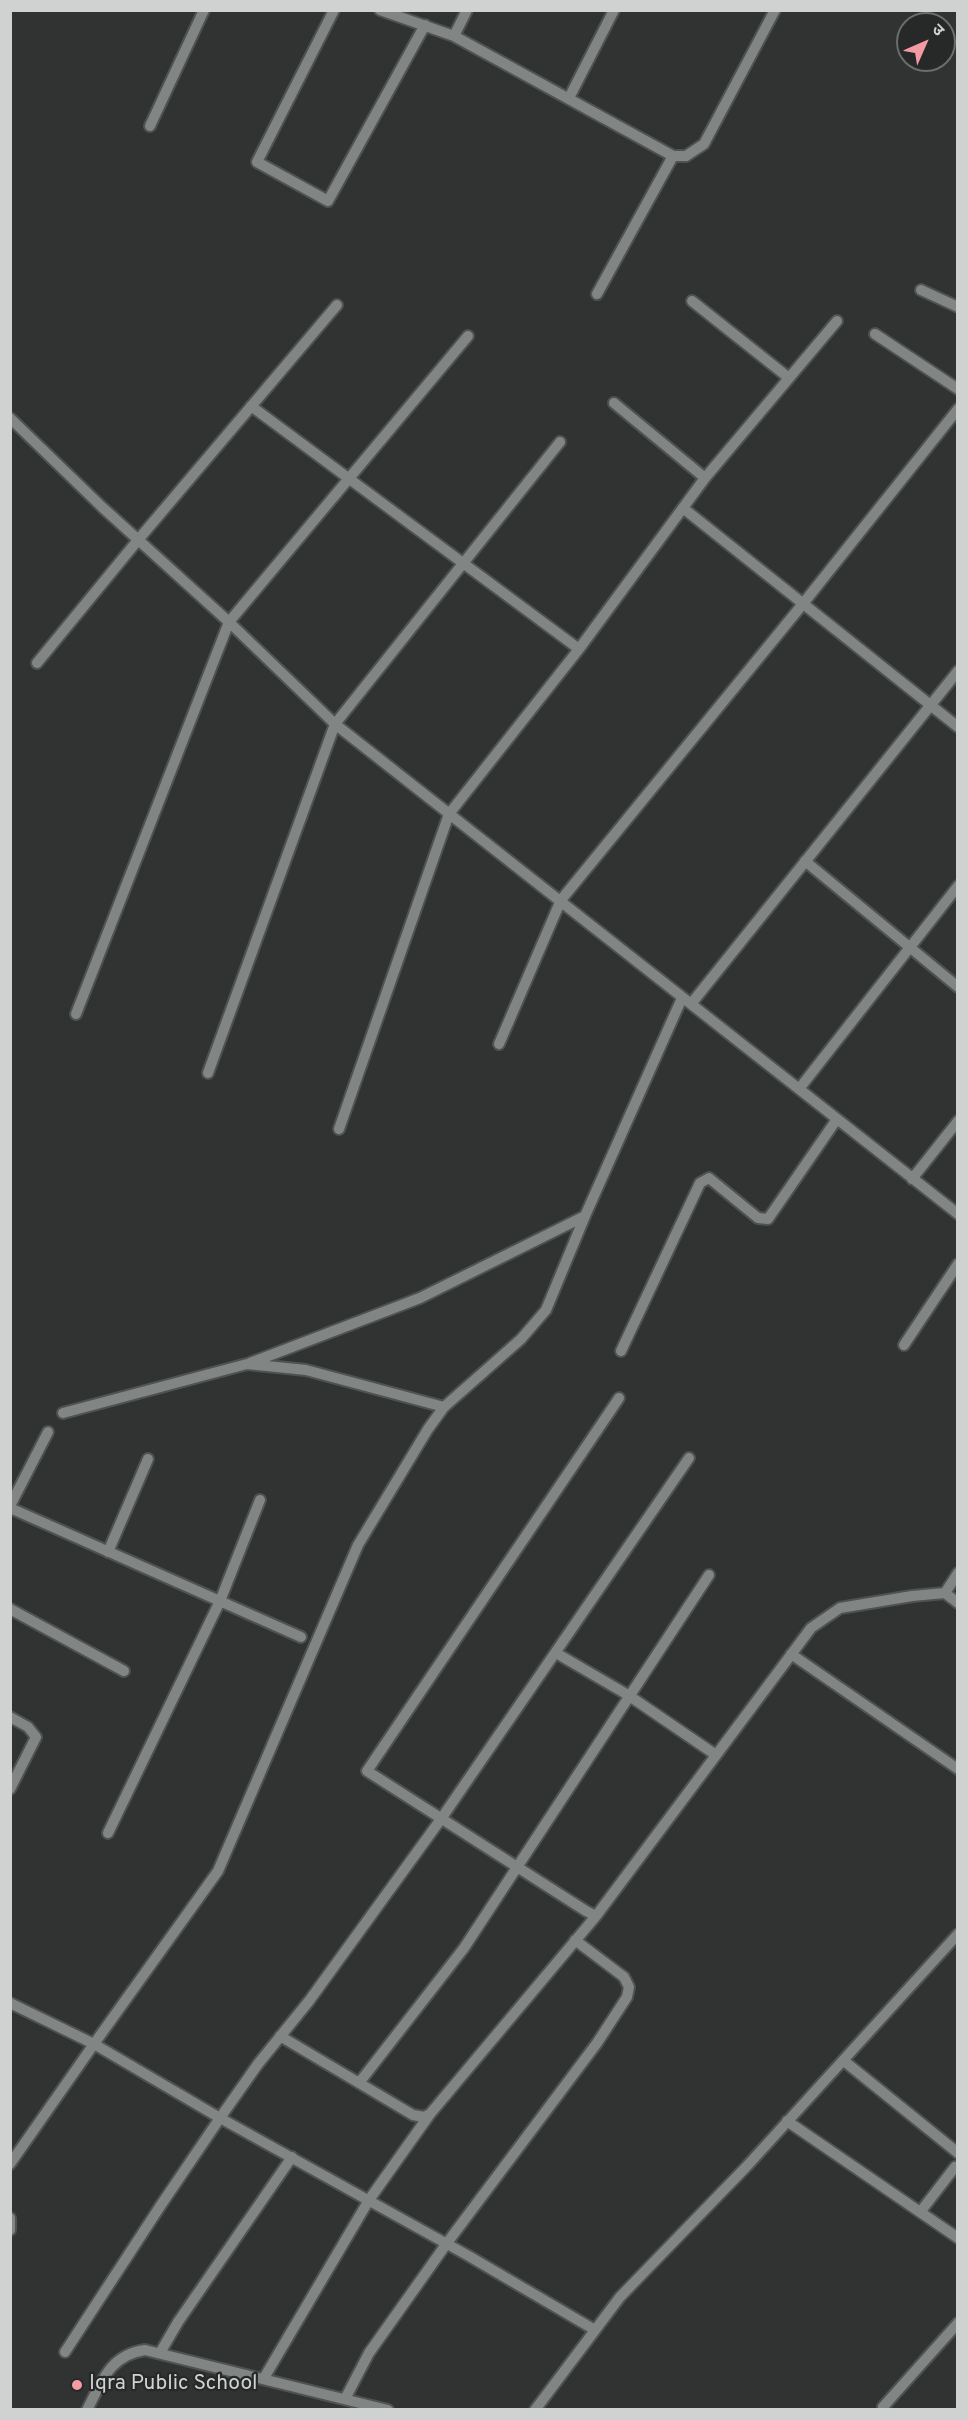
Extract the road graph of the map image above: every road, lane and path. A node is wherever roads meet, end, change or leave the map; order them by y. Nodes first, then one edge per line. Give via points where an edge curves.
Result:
1 (204, 10) edge
2 (334, 10) edge
3 (380, 10) edge
4 (467, 10) edge
5 (614, 10) edge
6 (775, 10) edge
7 (425, 25) junction
8 (454, 36) junction
9 (569, 98) junction
10 (150, 126) dead end
11 (673, 156) junction
12 (921, 290) dead end
13 (597, 294) dead end
14 (692, 301) dead end
15 (337, 305) dead end
16 (957, 307) edge
17 (837, 321) dead end
18 (875, 333) dead end
19 (468, 336) dead end
20 (789, 378) junction
21 (957, 389) edge
22 (614, 403) dead end
23 (251, 406) junction
24 (957, 409) edge
25 (10, 418) edge
26 (560, 442) dead end
27 (705, 478) junction
28 (347, 480) junction
29 (683, 508) junction
30 (138, 540) junction
31 (463, 565) junction
32 (802, 605) junction
33 (229, 622) junction
34 (579, 649) junction
35 (37, 663) dead end
36 (957, 671) edge
37 (930, 705) junction
38 (335, 724) junction
39 (957, 727) edge
40 (449, 814) junction
41 (805, 861) junction
42 (957, 886) edge
43 (561, 900) junction
44 (910, 947) junction
45 (957, 987) edge
46 (687, 1001) junction
47 (76, 1014) dead end
48 (499, 1044) dead end
49 (208, 1073) dead end
50 (799, 1089) junction
51 (837, 1119) junction
52 (957, 1121) edge
53 (339, 1129) dead end
54 (912, 1179) junction
55 (957, 1214) edge
56 (585, 1216) junction
57 (957, 1264) edge
58 (904, 1345) dead end
59 (621, 1351) dead end
60 (247, 1364) junction
61 (619, 1398) dead end
62 (444, 1407) junction
63 (63, 1413) dead end
64 (48, 1432) dead end
65 (689, 1458) dead end
66 (148, 1459) dead end
67 (260, 1500) dead end
68 (10, 1507) edge
69 (108, 1552) junction
70 (957, 1573) edge
71 (709, 1575) dead end
72 (945, 1593) junction
73 (220, 1601) junction
74 (957, 1603) edge
75 (10, 1610) edge
76 (302, 1637) dead end
77 (556, 1653) junction
78 (791, 1654) junction
79 (124, 1671) dead end
80 (628, 1695) junction
81 (10, 1717) edge
82 (716, 1755) junction
83 (957, 1769) edge
84 (10, 1789) edge
85 (441, 1819) junction
86 (108, 1833) dead end
87 (518, 1866) junction
88 (596, 1916) junction
89 (957, 1934) edge
90 (575, 1940) junction
91 (10, 2003) edge
92 (280, 2036) junction
93 (94, 2044) junction
94 (844, 2061) junction
95 (359, 2083) junction
96 (430, 2114) junction
97 (220, 2118) junction
98 (787, 2121) junction
99 (957, 2153) edge
100 (292, 2157) junction
101 (10, 2164) edge
102 (957, 2166) edge
103 (369, 2200) junction
104 (921, 2211) junction
105 (10, 2218) edge
106 (10, 2230) edge
107 (957, 2238) edge
108 (447, 2243) junction
109 (957, 2323) edge
110 (595, 2330) junction
111 (65, 2352) dead end
112 (160, 2353) junction
113 (264, 2378) junction
114 (345, 2399) junction
115 (87, 2409) edge
116 (388, 2409) edge
117 (535, 2409) edge
118 (885, 2409) edge

1 - 10 street
2 - 7 street via 257,162 328,201
3 - 7 street
4 - 8 street
5 - 9 street
6 - 11 street via 704,144 686,156
7 - 8 street
8 - 9 street
9 - 11 street
11 - 13 street
12 - 16 street
14 - 20 street
15 - 23 street
17 - 20 street
18 - 21 street
19 - 28 street
20 - 27 street
22 - 27 street
23 - 28 street
23 - 30 street
24 - 32 street
25 - 30 street
26 - 31 street
27 - 29 street
28 - 31 street
28 - 33 street
29 - 32 street
29 - 34 street
30 - 33 street
30 - 35 street
31 - 34 street
31 - 38 street
32 - 37 street
32 - 43 street
33 - 38 street
33 - 47 street
34 - 40 street
36 - 37 street
37 - 39 street
37 - 41 street
38 - 40 street
38 - 49 street
40 - 43 street
40 - 53 street
41 - 44 street
41 - 46 street
42 - 44 street
43 - 46 street
43 - 48 street
44 - 45 street
44 - 50 street
46 - 50 street
46 - 56 street
50 - 51 street
51 - 54 street
51 - 59 street via 768,1219 758,1218 709,1178 700,1184
52 - 54 street
54 - 55 street
56 - 60 street via 420,1298
56 - 62 street via 546,1310 521,1339
57 - 58 street
60 - 62 street via 306,1370
60 - 63 street
61 - 85 street via 367,1772
62 - 93 street via 358,1545 218,1871
64 - 68 street
65 - 77 street
66 - 69 street
67 - 73 street
68 - 69 street
69 - 73 street
70 - 72 street
71 - 80 street
72 - 74 street
72 - 78 street via 840,1608 811,1628
73 - 76 street
73 - 86 street
75 - 79 street
77 - 80 street
77 - 85 street
78 - 82 street
78 - 83 street
80 - 82 street
80 - 87 street
81 - 84 street via 28,1727 36,1737
82 - 88 street
85 - 87 street
85 - 92 street
87 - 88 street
87 - 95 street via 464,1947
88 - 90 street
89 - 94 street
90 - 96 street
90 - 108 street via 624,1977 629,1987 627,1997
91 - 93 street
92 - 95 street
92 - 97 street
93 - 97 street
93 - 101 street
94 - 98 street
94 - 99 street
95 - 96 street via 413,2115
96 - 103 street
97 - 100 street
97 - 111 street
98 - 104 street
98 - 110 street via 620,2297
100 - 103 street
100 - 112 street
102 - 104 street
103 - 108 street
103 - 113 street
104 - 107 street
105 - 106 street
108 - 110 street
108 - 114 street via 369,2353
109 - 118 street
110 - 117 street
112 - 113 street
112 - 115 street via 129,2352 115,2363
113 - 114 street
114 - 116 street

